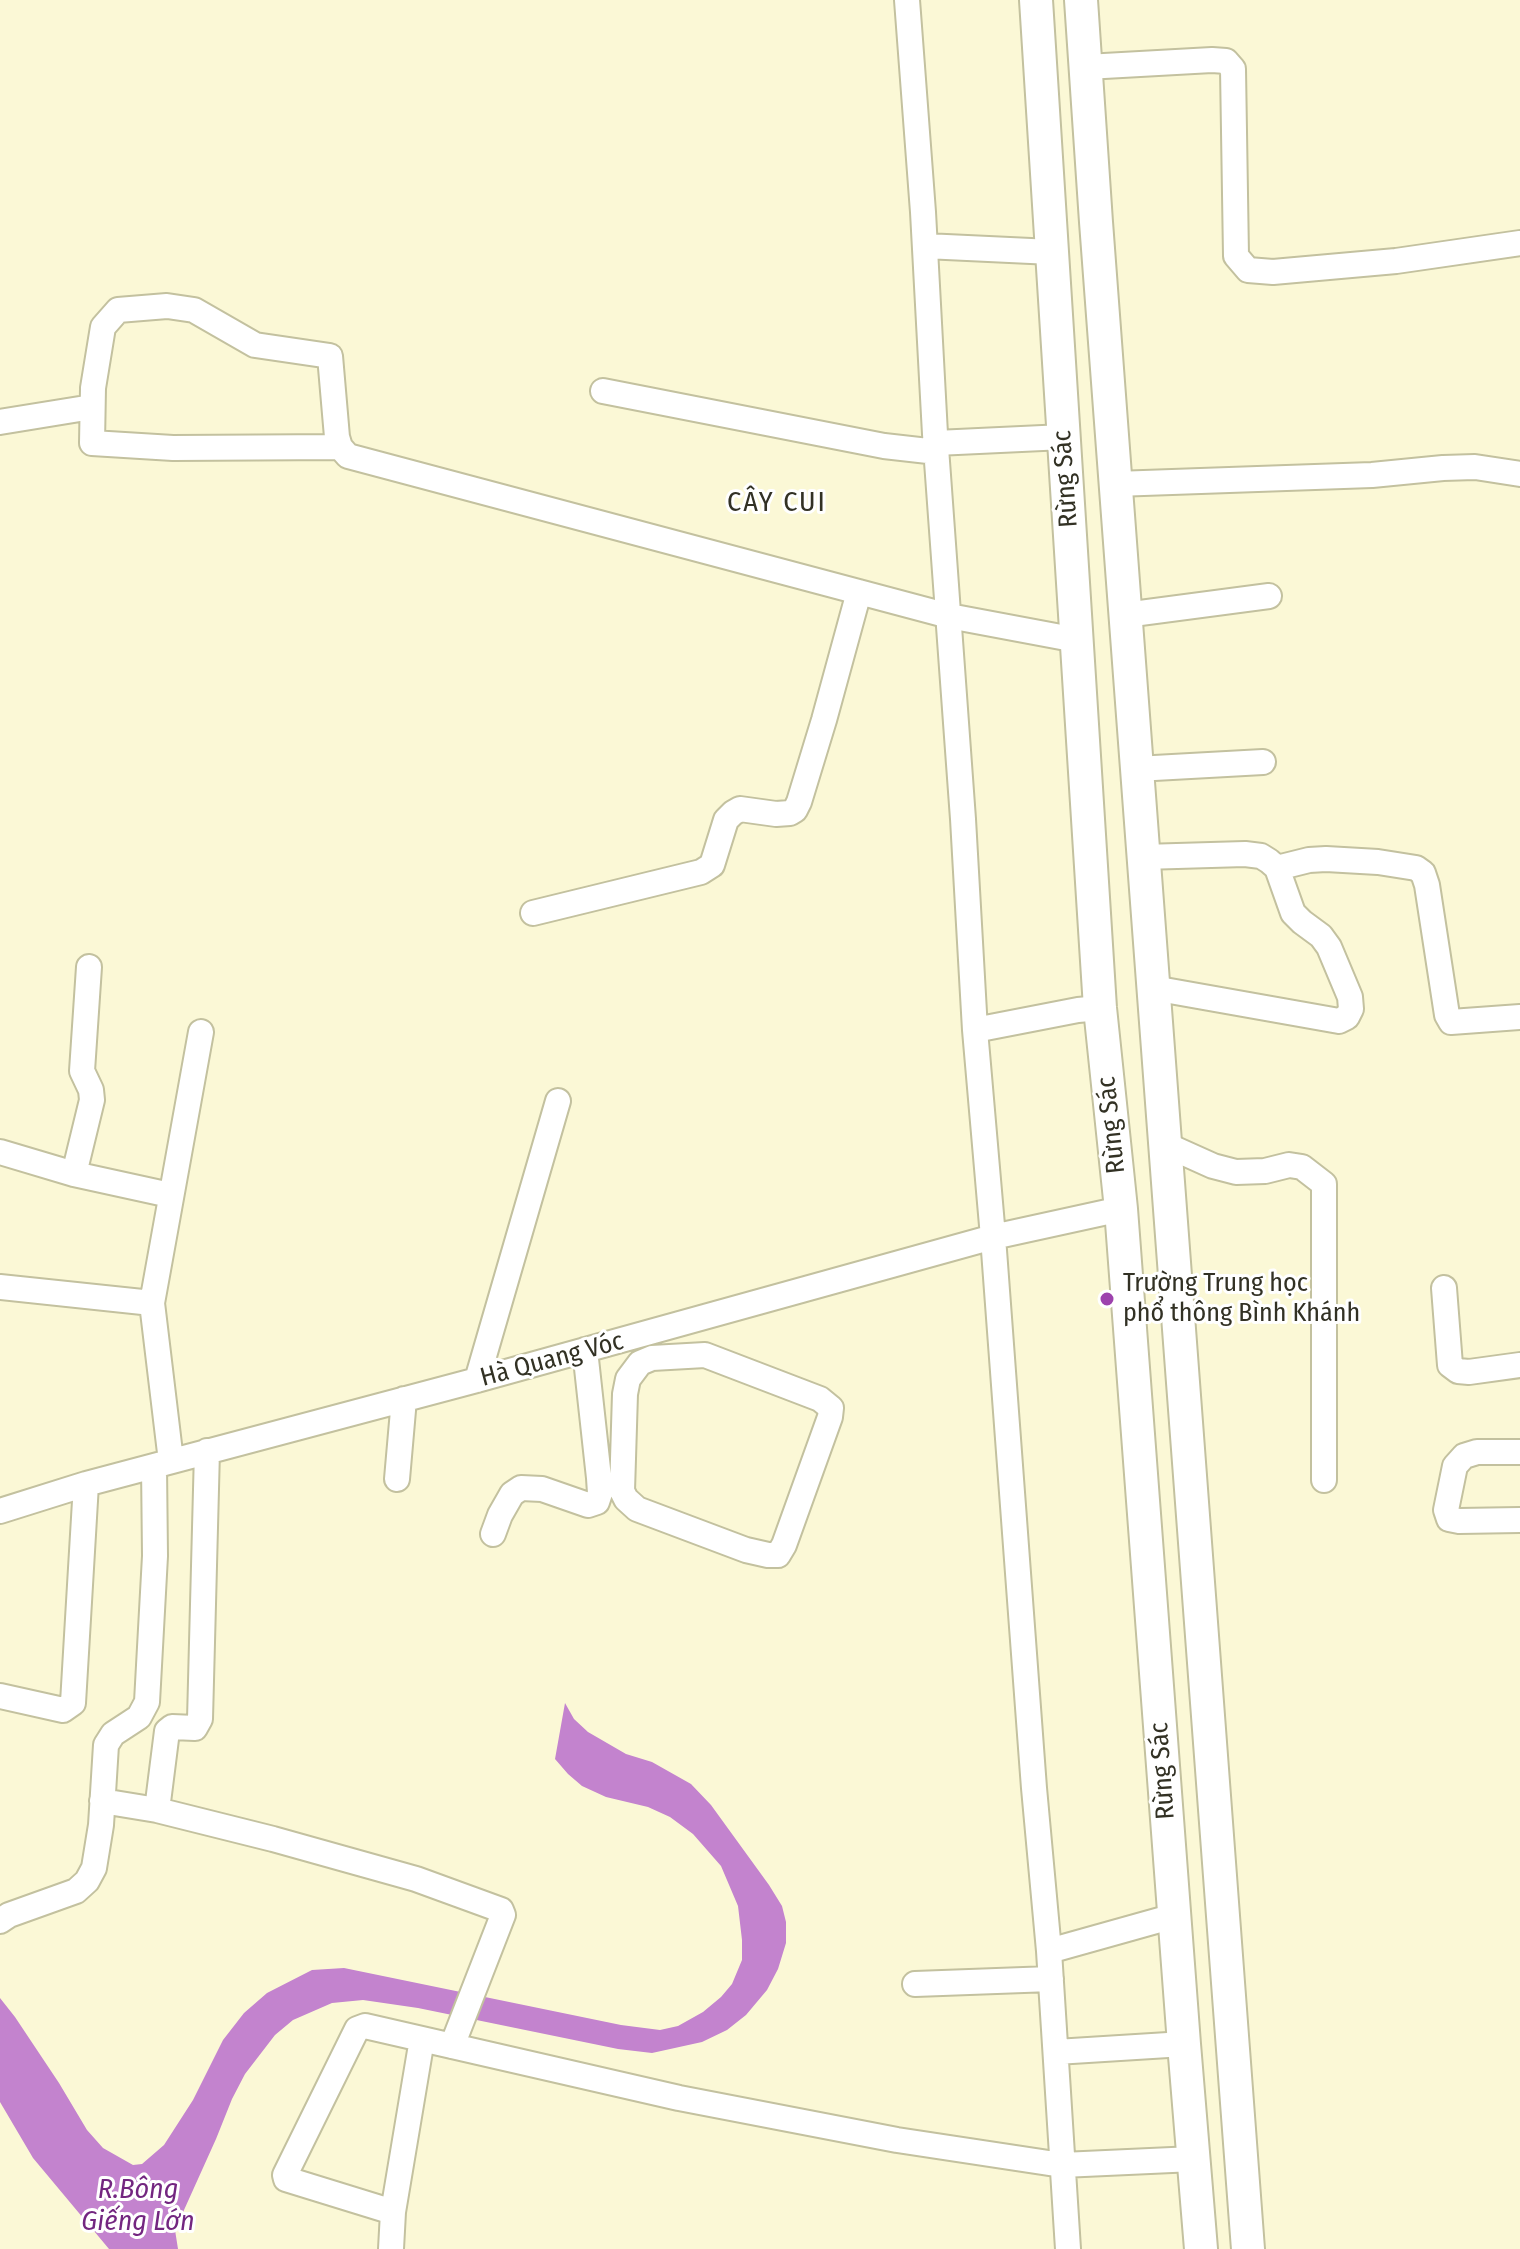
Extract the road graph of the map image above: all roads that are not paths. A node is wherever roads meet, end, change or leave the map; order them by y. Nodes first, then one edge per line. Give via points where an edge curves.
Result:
1 (907, 0) edge
2 (1036, 0) edge
3 (1081, 0) edge
4 (1086, 67) junction
5 (1520, 243) edge
6 (935, 247) junction
7 (1041, 252) junction
8 (603, 391) dead end
9 (92, 407) junction
10 (0, 422) edge
11 (1053, 437) junction
12 (945, 446) junction
13 (340, 447) junction
14 (1520, 474) edge
15 (1115, 484) junction
16 (859, 592) junction
17 (1269, 596) dead end
18 (1125, 615) junction
19 (949, 616) junction
20 (1065, 638) junction
21 (1263, 762) dead end
22 (1136, 769) junction
23 (1143, 857) junction
24 (1277, 868) junction
25 (533, 913) dead end
26 (89, 967) dead end
27 (1153, 988) junction
28 (1089, 1009) junction
29 (1520, 1017) edge
30 (975, 1030) junction
31 (201, 1032) dead end
32 (558, 1101) dead end
33 (1164, 1144) junction
34 (0, 1152) edge
35 (74, 1174) junction
36 (170, 1195) junction
37 (1169, 1202) junction
38 (1113, 1211) junction
39 (993, 1237) junction
40 (0, 1287) edge
41 (1444, 1288) dead end
42 (152, 1303) junction
43 (697, 1320) junction
44 (585, 1350) junction
45 (705, 1355) junction
46 (1520, 1365) edge
47 (477, 1380) junction
48 (404, 1399) junction
49 (207, 1451) junction
50 (1520, 1452) edge
51 (162, 1463) junction
52 (397, 1479) dead end
53 (1324, 1480) dead end
54 (86, 1484) junction
55 (0, 1511) edge
56 (1520, 1520) edge
57 (493, 1534) dead end
58 (0, 1696) edge
59 (102, 1801) junction
60 (157, 1810) junction
61 (1174, 1916) junction
62 (0, 1921) edge
63 (1049, 1951) junction
64 (1051, 1979) junction
65 (915, 1984) dead end
66 (422, 2039) junction
67 (1169, 2045) junction
68 (452, 2046) junction
69 (1066, 2052) junction
70 (1194, 2159) junction
71 (1062, 2165) junction
72 (393, 2212) junction
73 (391, 2249) edge
74 (1068, 2249) edge
75 (1201, 2249) edge
76 (1248, 2249) edge

1 - 6 street
2 - 7 main road, Rừng Sác
3 - 4 main road, Rừng Sác
4 - 5 street via 1212,60 1226,61 1233,69 1236,256 1248,270 1396,261
4 - 15 main road, Rừng Sác
6 - 7 street
6 - 12 street
7 - 11 main road, Rừng Sác
8 - 12 street via 884,446
9 - 10 street
9 - 13 street via 92,443
9 - 13 street via 103,327 118,310 194,310 255,345 330,356
11 - 12 street
11 - 20 main road, Rừng Sác
12 - 19 street
13 - 16 street via 348,456
14 - 15 street via 1475,467
15 - 18 main road, Rừng Sác
16 - 19 street
16 - 25 street via 795,810 733,813 712,865 701,872
17 - 18 street
18 - 22 main road, Rừng Sác
19 - 20 street
19 - 30 street
20 - 28 main road, Rừng Sác
21 - 22 street
22 - 23 main road, Rừng Sác
23 - 24 street via 1245,854 1261,856
23 - 27 main road, Rừng Sác
24 - 27 street via 1293,913 1329,947 1350,997 1347,1017 1339,1021
24 - 29 street via 1326,859 1416,868 1427,885 1451,1022
26 - 35 street via 82,1071 92,1100
27 - 33 main road, Rừng Sác
28 - 30 street
28 - 38 main road, Rừng Sác
30 - 39 street
31 - 36 street
32 - 47 street
33 - 37 main road, Rừng Sác
33 - 53 street via 1236,1172 1302,1167 1324,1184
34 - 35 street
35 - 36 street
36 - 42 street
37 - 38 main road
37 - 76 main road, Rừng Sác
38 - 39 street, Hà Quang Vóc
38 - 61 main road, Rừng Sác
39 - 43 street, Hà Quang Vóc
39 - 63 street
40 - 42 street
41 - 46 street via 1450,1365 1469,1372
42 - 51 street
43 - 44 street, Hà Quang Vóc
43 - 45 street
44 - 47 street, Hà Quang Vóc
44 - 57 street via 597,1502 588,1505 542,1489 521,1488 512,1494
45 - 45 street via 820,1399 831,1408 778,1555 746,1550 637,1509 622,1491 628,1379 640,1363 652,1358
47 - 48 street, Hà Quang Vóc
48 - 49 street, Hà Quang Vóc
48 - 52 street
49 - 51 street, Hà Quang Vóc
49 - 60 street via 200,1719 195,1728 167,1731
50 - 56 street via 1464,1456 1455,1466 1446,1510 1449,1519 1459,1521
51 - 54 street, Hà Quang Vóc
51 - 59 street via 147,1702 139,1717 106,1745
54 - 55 street, Hà Quang Vóc
54 - 58 street via 73,1703 63,1710
59 - 60 street
59 - 62 street via 94,1868 87,1881 76,1891
60 - 68 street via 416,1879 501,1910
61 - 63 street
61 - 67 main road, Rừng Sác
63 - 64 street
64 - 65 street
64 - 69 street
66 - 68 street
66 - 72 street
66 - 72 street via 365,2026 357,2029 284,2177
67 - 69 street
67 - 70 main road, Rừng Sác
68 - 71 street via 710,2104
69 - 71 street
70 - 71 street
70 - 75 main road, Rừng Sác
71 - 74 street
72 - 73 street

